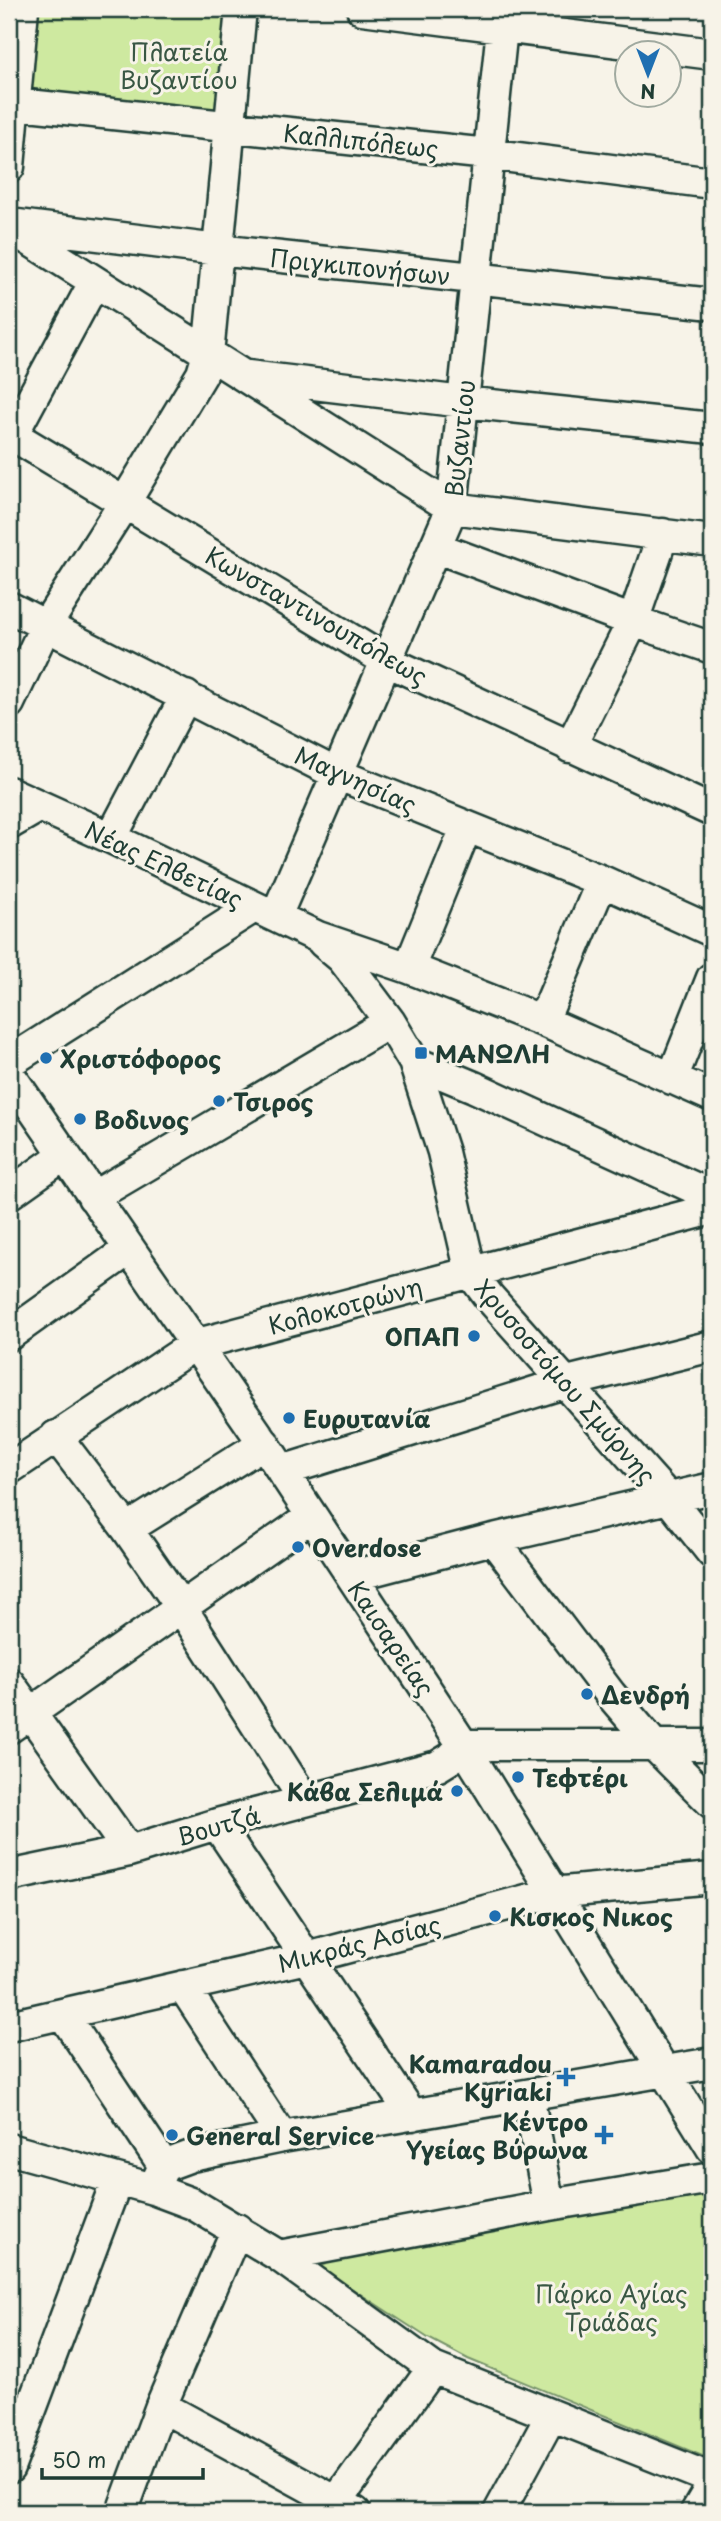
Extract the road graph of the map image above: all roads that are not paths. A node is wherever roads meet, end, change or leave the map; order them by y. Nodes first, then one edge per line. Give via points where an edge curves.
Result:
1 (23, 9) edge
2 (241, 9) edge
3 (362, 9) edge
4 (503, 18) edge
5 (712, 54) edge
6 (12, 103) edge
7 (230, 126) junction
8 (488, 154) junction
9 (9, 167) edge
10 (712, 183) edge
11 (9, 225) edge
12 (218, 250) junction
13 (475, 279) junction
14 (94, 283) junction
15 (712, 304) edge
16 (208, 354) junction
17 (241, 375) junction
18 (463, 402) junction
19 (712, 428) edge
20 (10, 436) edge
21 (125, 502) junction
22 (452, 508) junction
23 (663, 534) junction
24 (712, 541) edge
25 (435, 547) junction
26 (9, 607) edge
27 (633, 621) junction
28 (45, 627) junction
29 (712, 648) edge
30 (385, 660) junction
31 (186, 696) junction
32 (9, 703) edge
33 (570, 747) junction
34 (337, 774) junction
35 (9, 792) edge
36 (40, 806) junction
37 (712, 811) edge
38 (9, 824) edge
39 (466, 828) junction
40 (111, 838) junction
41 (602, 881) junction
42 (265, 911) junction
43 (712, 930) edge
44 (318, 937) junction
45 (409, 968) junction
46 (712, 978) edge
47 (543, 1021) junction
48 (390, 1022) junction
49 (9, 1062) edge
50 (414, 1062) junction
51 (9, 1074) edge
52 (673, 1079) junction
53 (712, 1096) edge
54 (64, 1155) junction
55 (9, 1194) edge
56 (712, 1196) edge
57 (93, 1197) junction
58 (712, 1209) edge
59 (128, 1250) junction
60 (471, 1273) junction
61 (9, 1335) edge
62 (194, 1345) junction
63 (712, 1346) edge
64 (567, 1382) junction
65 (56, 1436) junction
66 (264, 1443) junction
67 (9, 1469) edge
68 (282, 1471) junction
69 (712, 1488) edge
70 (670, 1500) junction
71 (312, 1517) junction
72 (127, 1530) junction
73 (494, 1539) junction
74 (712, 1553) edge
75 (352, 1576) junction
76 (181, 1607) junction
77 (9, 1683) edge
78 (20, 1721) edge
79 (653, 1744) junction
80 (463, 1745) junction
81 (712, 1745) edge
82 (305, 1801) junction
83 (712, 1803) edge
84 (217, 1824) junction
85 (130, 1851) junction
86 (9, 1876) edge
87 (712, 1878) edge
88 (553, 1893) junction
89 (307, 1958) junction
90 (183, 1986) junction
91 (63, 2014) junction
92 (9, 2026) edge
93 (712, 2063) edge
94 (666, 2072) junction
95 (528, 2095) junction
96 (412, 2115) junction
97 (282, 2137) junction
98 (712, 2148) edge
99 (9, 2149) edge
100 (159, 2178) junction
101 (712, 2178) edge
102 (117, 2180) junction
103 (549, 2205) junction
104 (237, 2229) junction
105 (279, 2256) junction
106 (433, 2368) junction
107 (161, 2406) junction
108 (551, 2416) junction
109 (9, 2468) edge
110 (712, 2479) edge
111 (712, 2485) edge
112 (340, 2509) edge
113 (122, 2512) edge
114 (499, 2512) edge
115 (696, 2512) edge

1 - 6 street
2 - 7 street
3 - 4 street
4 - 5 street
4 - 8 street, Βυζαντίου
6 - 7 street, Καλλιπόλεως
6 - 9 street
7 - 8 street, Καλλιπόλεως
7 - 12 street
8 - 10 street, Καλλιπόλεως
8 - 13 street, Βυζαντίου
11 - 12 street, Πριγκιπονήσων
11 - 14 street
12 - 13 street, Πριγκιπονήσων
12 - 16 street
13 - 15 street, Πριγκιπονήσων
13 - 18 street, Βυζαντίου
14 - 16 street
14 - 20 street
16 - 17 street
16 - 21 street via 202,374
17 - 18 street
17 - 22 street
18 - 19 street
18 - 22 street, Βυζαντίου
20 - 21 street, Κωνσταντινουπόλεως
21 - 28 street
21 - 30 street, Κωνσταντινουπόλεως
22 - 23 street
22 - 25 street, Βυζαντίου
23 - 24 street
23 - 27 street
25 - 27 street
25 - 30 street, Βυζαντίου
26 - 28 street, Μαγνησίας
27 - 29 street
27 - 33 street
28 - 31 street, Μαγνησίας
28 - 32 street
30 - 33 street, Κωνσταντινουπόλεως
30 - 34 street, Βυζαντίου
31 - 34 street, Μαγνησίας
31 - 40 street
33 - 37 street, Κωνσταντινουπόλεως
34 - 39 street, Μαγνησίας
34 - 42 street, Βυζαντίου
35 - 36 street, Νέας Ελβετίας
36 - 38 street
36 - 40 street, Νέας Ελβετίας
39 - 41 street, Μαγνησίας
39 - 45 street
40 - 42 street, Νέας Ελβετίας
41 - 43 street, Μαγνησίας
41 - 47 street
42 - 44 street, Νέας Ελβετίας
42 - 49 street
44 - 45 street
44 - 48 street, Χρυσοστόμου Σμύρνης via 342,958
45 - 47 street
46 - 52 street
47 - 52 street
48 - 50 street, Χρυσοστόμου Σμύρνης
48 - 57 street
50 - 56 street
50 - 60 street, Χρυσοστόμου Σμύρνης via 443,1152
51 - 54 street, Καισαρείας
52 - 53 street
54 - 55 street
54 - 57 street, Καισαρείας
57 - 59 street, Καισαρείας
58 - 60 street, Κολοκοτρώνη
59 - 61 street
59 - 62 street, Καισαρείας
60 - 62 street, Κολοκοτρώνη
60 - 64 street, Χρυσοστόμου Σμύρνης
62 - 65 street, Κολοκοτρώνη
62 - 66 street, Καισαρείας
63 - 64 street
64 - 68 street
64 - 70 street, Χρυσοστόμου Σμύρνης
65 - 67 street, Κολοκοτρώνη
65 - 72 street
66 - 68 street, Καισαρείας
66 - 72 street
68 - 71 street, Καισαρείας
69 - 70 street
70 - 73 street
70 - 74 street, Χρυσοστόμου Σμύρνης
71 - 75 street, Καισαρείας
71 - 76 street
72 - 76 street
73 - 75 street
73 - 79 street via 602,1684
75 - 80 street, Καισαρείας
76 - 78 street
76 - 82 street
77 - 78 street
78 - 85 street
79 - 80 street
79 - 81 street
79 - 83 street
80 - 82 street, Βουτζά via 438,1766
80 - 88 street, Καισαρείας
82 - 84 street, Βουτζά
84 - 85 street, Βουτζά
84 - 89 street
85 - 86 street, Βουτζά
87 - 88 street, Μικράς Ασίας
88 - 89 street, Μικράς Ασίας
88 - 94 street, Καισαρείας
89 - 90 street, Μικράς Ασίας
89 - 96 street
90 - 91 street, Μικράς Ασίας
90 - 97 street
91 - 92 street, Μικράς Ασίας
91 - 100 street
93 - 94 street
94 - 95 street
94 - 98 street, Καισαρείας
95 - 96 street
95 - 103 street
96 - 97 street
97 - 100 street via 191,2156
99 - 102 street
100 - 102 street
100 - 104 street
101 - 103 street
102 - 109 street
103 - 105 street
104 - 105 street
104 - 107 street
105 - 106 street
106 - 108 street
106 - 112 street
107 - 112 street
107 - 113 street
108 - 110 street
108 - 114 street
111 - 115 street

